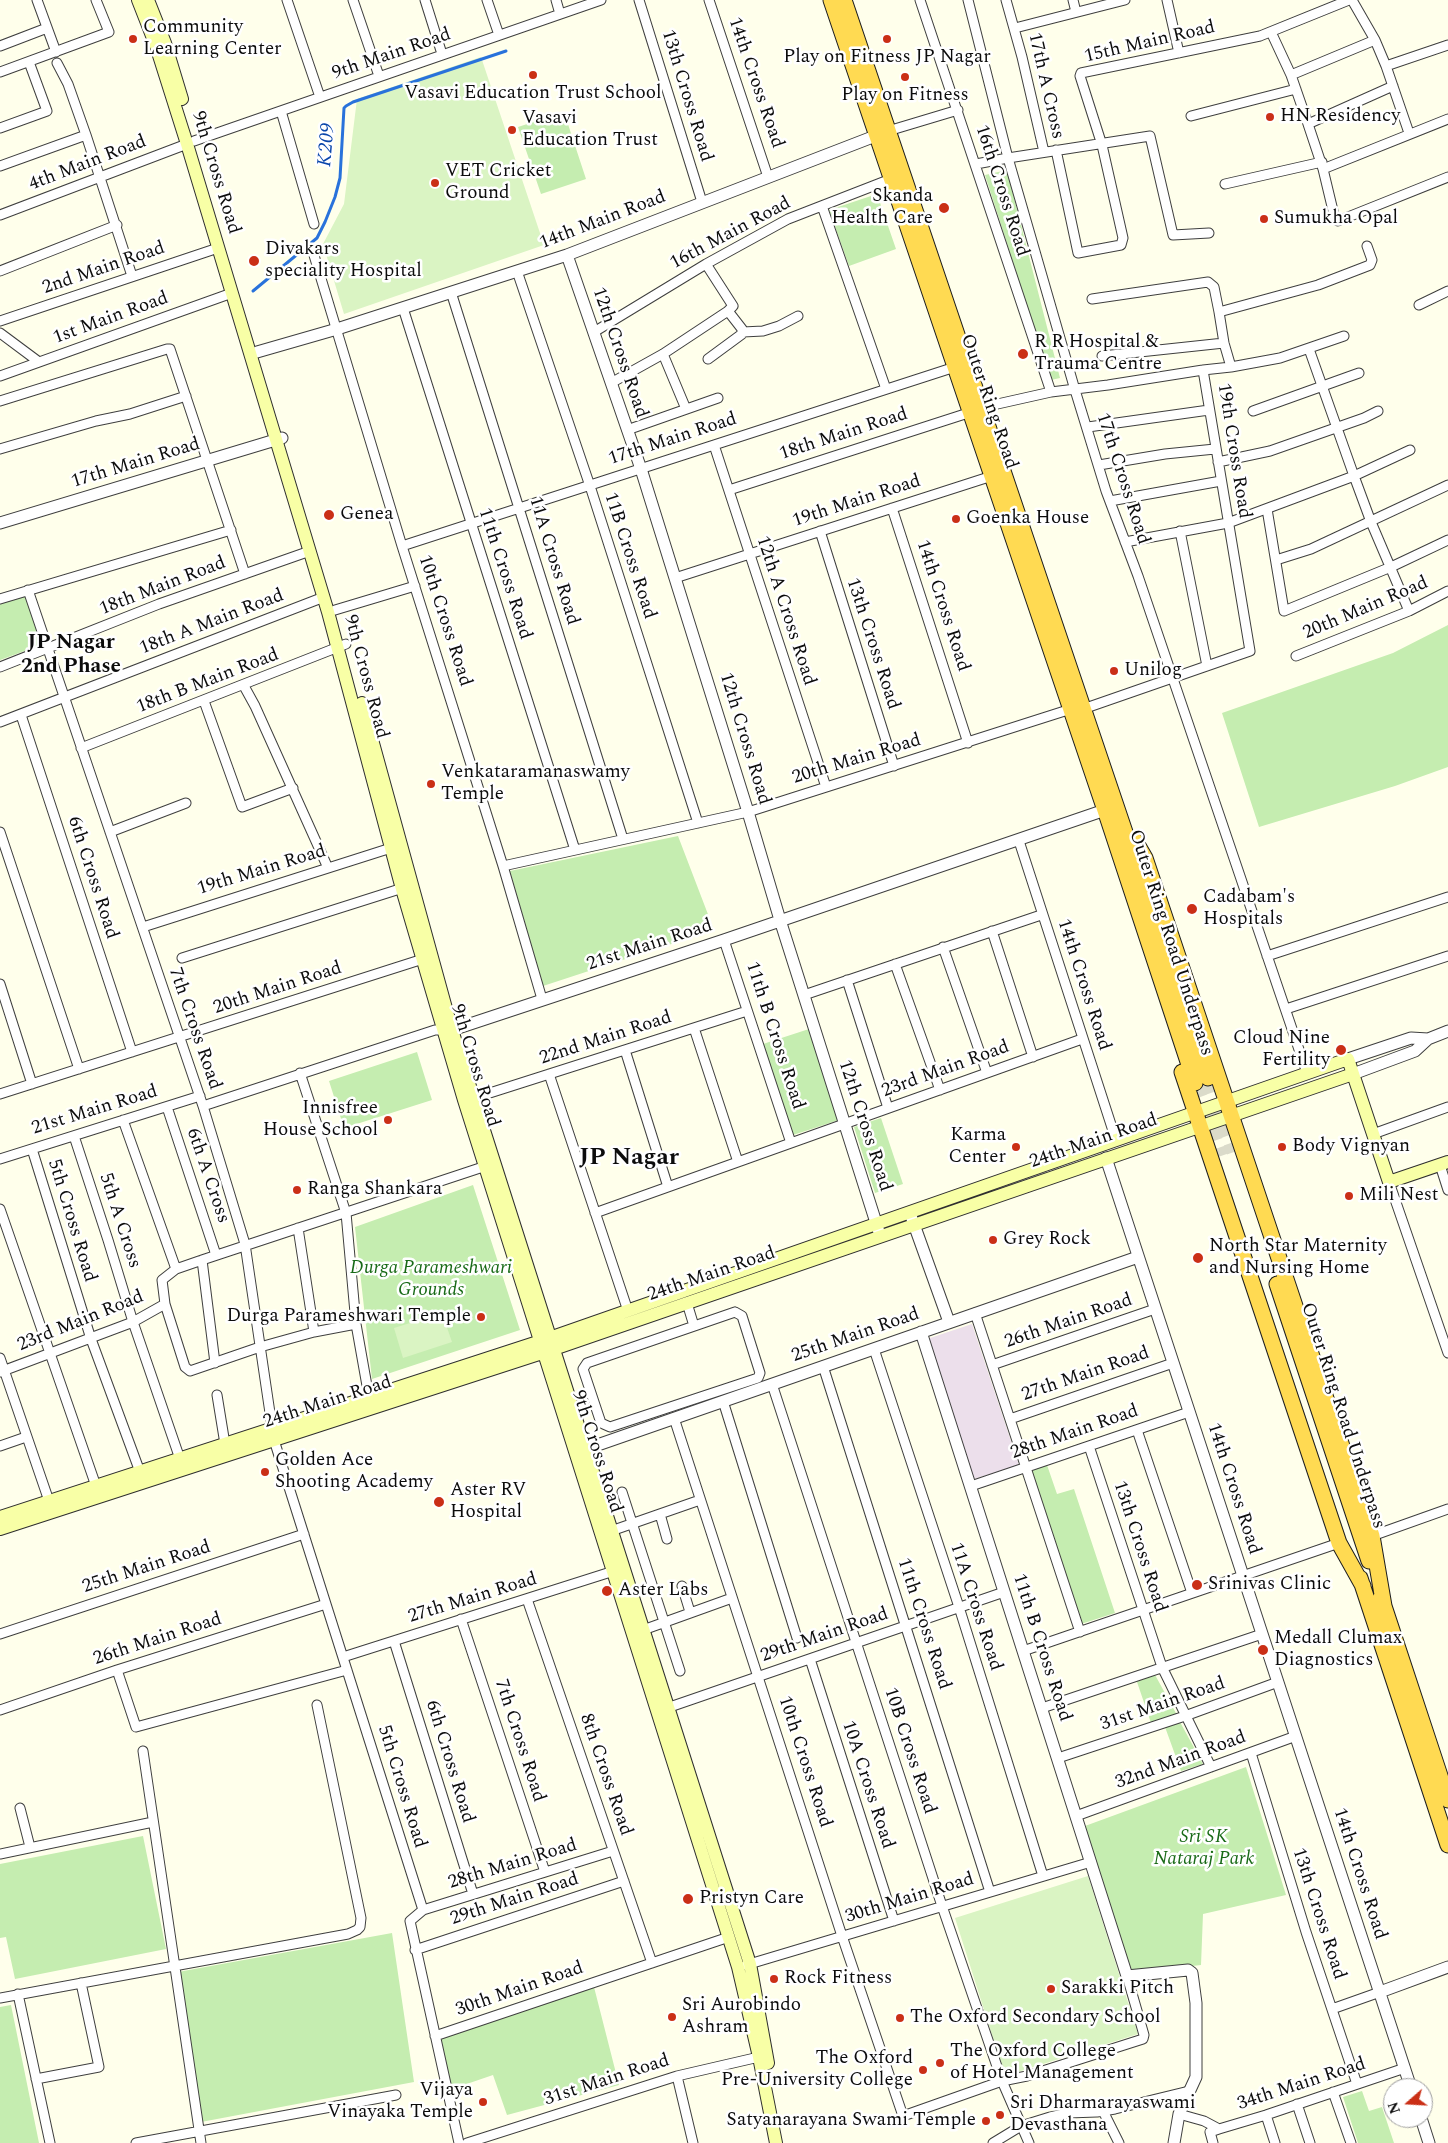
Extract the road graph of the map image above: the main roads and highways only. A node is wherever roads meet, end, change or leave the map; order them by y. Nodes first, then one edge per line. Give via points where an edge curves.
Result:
1 (138, 0) edge
2 (148, 0) edge
3 (831, 0) edge
4 (844, 0) edge
5 (882, 133) junction
6 (191, 143) junction
7 (976, 409) junction
8 (279, 439) junction
9 (342, 646) junction
10 (1077, 709) junction
11 (1110, 813) junction
12 (407, 887) junction
13 (448, 1030) junction
14 (1353, 1074) junction
15 (1202, 1080) tunnel mouth
16 (1230, 1108) junction
17 (1198, 1119) junction
18 (1444, 1163) edge
19 (879, 1230) junction
20 (548, 1345) junction
21 (274, 1434) junction
22 (0, 1517) edge
23 (0, 1529) edge
24 (618, 1570) junction
25 (1363, 1586) junction
26 (1384, 1606) junction
27 (662, 1710) junction
28 (1448, 1800) edge
29 (1448, 1844) edge
30 (744, 1965) junction
31 (776, 2143) edge
32 (783, 2143) edge

1 - 6 main road, 9th Cross Road
2 - 6 main road, 9th Cross Road via 165,43
3 - 5 highway, Outer Ring Road
4 - 5 highway, Outer Ring Road
5 - 7 highway, Outer Ring Road
5 - 7 highway, Outer Ring Road via 891,179 955,367
6 - 8 main road, 9th Cross Road via 257,352
6 - 8 main road, 9th Cross Road via 218,248
7 - 10 highway, Outer Ring Road
7 - 10 highway, Outer Ring Road via 992,476
8 - 9 main road, 9th Cross Road via 324,598
8 - 9 main road, 9th Cross Road via 335,610
9 - 12 main road, 9th Cross Road
9 - 12 main road, 9th Cross Road via 391,848
10 - 11 highway, Outer Ring Road
11 - 15 highway, Outer Ring Road Underpass
11 - 16 highway via 1146,858
11 - 17 highway via 1105,838
12 - 13 main road, 9th Cross Road
12 - 13 main road, 9th Cross Road via 423,959
13 - 20 main road, 9th Cross Road via 486,1166
13 - 20 main road, 9th Cross Road via 474,1098
14 - 16 main road, 24th Main Road
14 - 16 main road, 24th Main Road via 1348,1059 1307,1073
14 - 18 main road via 1390,1182
16 - 17 main road, 24th Main Road
16 - 26 highway via 1372,1536
17 - 19 main road, 24th Main Road via 1106,1158 914,1224
17 - 19 main road, 24th Main Road via 1116,1140 910,1212
17 - 25 highway via 1339,1543
19 - 20 main road, 24th Main Road via 687,1303
19 - 20 main road, 24th Main Road via 628,1311
20 - 21 main road, 24th Main Road
20 - 21 main road, 24th Main Road via 368,1397
20 - 24 main road, 9th Cross Road
20 - 24 main road, 9th Cross Road via 586,1449 611,1532
21 - 22 main road, 24th Main Road via 225,1444
21 - 23 main road, 24th Main Road
24 - 27 main road, 9th Cross Road
24 - 27 main road, 9th Cross Road via 643,1630
25 - 26 highway, Outer Ring Road Underpass via 1227,1154
25 - 29 highway
26 - 28 highway
27 - 30 main road, 9th Cross Road
27 - 30 main road, 9th Cross Road via 729,1936
30 - 31 main road, 9th Cross Road
30 - 32 main road, 9th Cross Road

